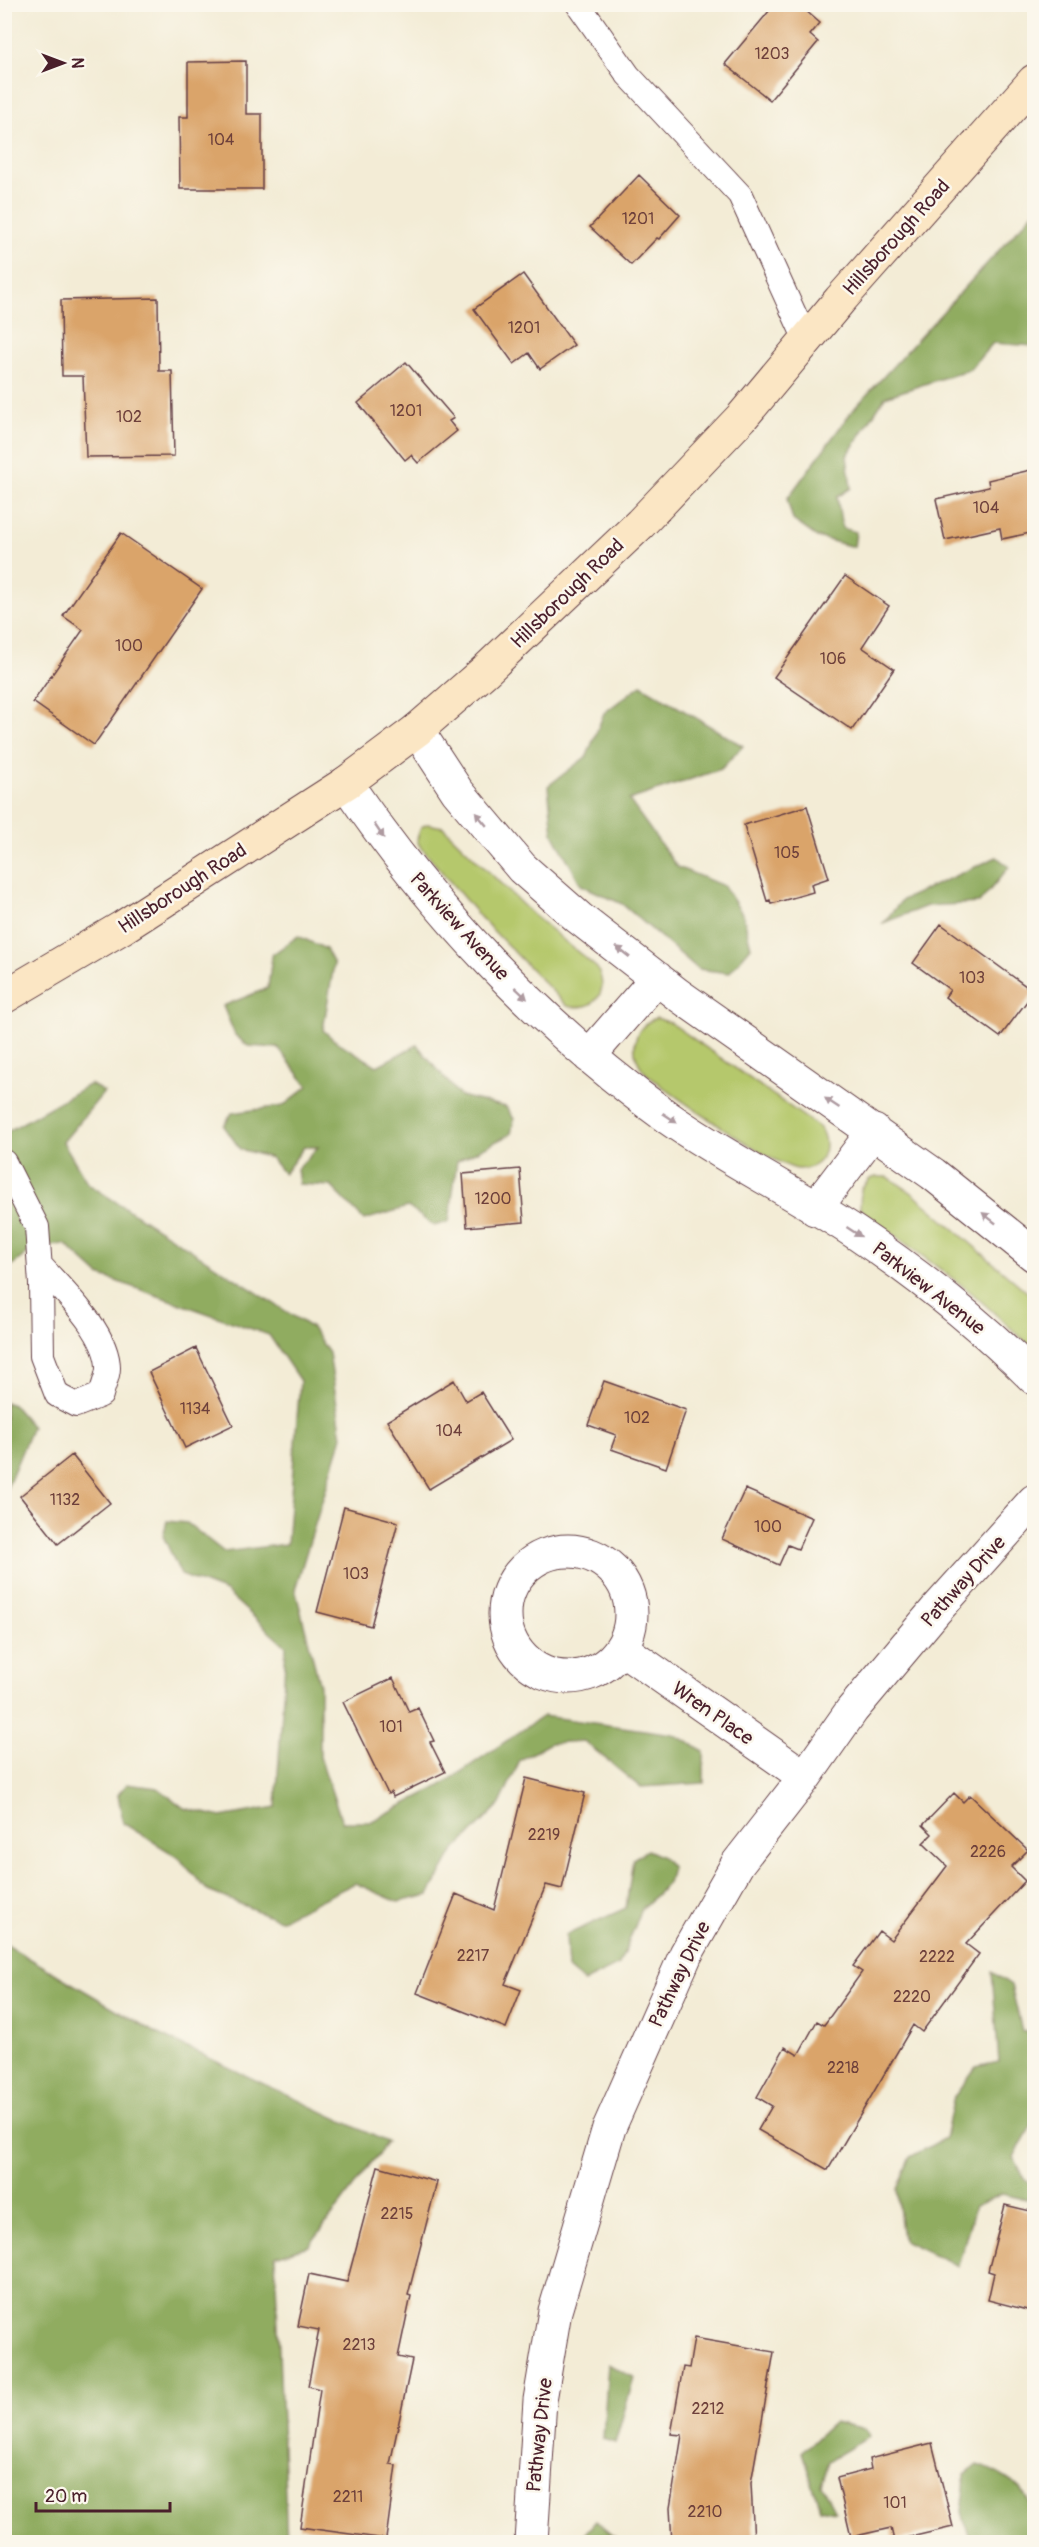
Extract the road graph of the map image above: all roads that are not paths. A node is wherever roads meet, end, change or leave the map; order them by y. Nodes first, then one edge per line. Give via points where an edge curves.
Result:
1 (578, 4) edge
2 (1035, 81) edge
3 (806, 340) junction
4 (417, 730) junction
5 (346, 783) junction
6 (657, 978) junction
7 (4, 997) edge
8 (589, 1056) junction
9 (874, 1131) junction
10 (4, 1162) edge
11 (815, 1209) junction
12 (1035, 1255) edge
13 (40, 1264) junction
14 (1035, 1378) edge
15 (1035, 1501) edge
16 (621, 1648) dead end
17 (805, 1777) junction
18 (531, 2542) edge

1 - 3 lane via 628,75 740,195
2 - 3 main road, Hillsborough Road
3 - 4 main road, Hillsborough Road via 742,417 640,524 546,615
4 - 5 main road, Hillsborough Road
6 -> 4 street via 522,868 457,791
5 - 7 main road, Hillsborough Road via 123,927
5 -> 8 street, Parkview Avenue via 386,842 449,915 516,989
6 - 8 street
9 -> 6 street
8 -> 11 street, Parkview Avenue via 668,1118
9 - 11 street
12 -> 9 street
10 - 13 lane via 37,1227
11 -> 14 street, Parkview Avenue via 855,1232 968,1315
13 - 13 lane via 42,1356 57,1395 76,1405 101,1395 108,1368 101,1343 86,1317
15 - 17 street, Pathway Drive via 852,1710
16 - 17 street, Wren Place
17 - 18 street, Pathway Drive via 738,1863 686,1954 609,2128 555,2311 540,2400

